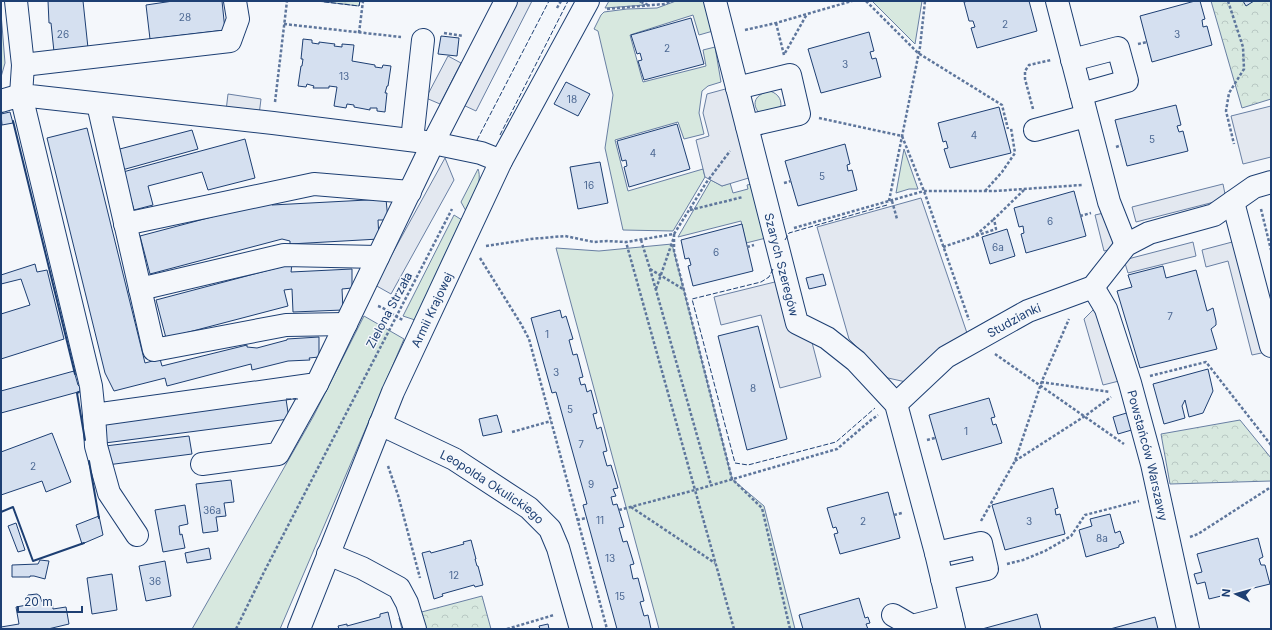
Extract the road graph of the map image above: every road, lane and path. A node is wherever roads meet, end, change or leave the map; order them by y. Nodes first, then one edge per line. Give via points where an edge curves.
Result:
1 (16, 1) edge
2 (236, 1) edge
3 (363, 1) edge
4 (506, 1) edge
5 (561, 1) edge
6 (641, 1) edge
7 (672, 1) edge
8 (715, 1) edge
9 (852, 1) edge
10 (866, 1) edge
11 (925, 1) edge
12 (1056, 1) edge
13 (1228, 1) edge
14 (287, 2) edge
15 (596, 5) edge
16 (648, 6) junction
17 (808, 14) junction
18 (554, 15) dead end
19 (776, 23) junction
20 (284, 24) junction
21 (359, 33) junction
22 (723, 35) junction
23 (487, 39) junction
24 (423, 40) junction
25 (918, 53) junction
26 (784, 55) junction
27 (1071, 57) junction
28 (23, 65) junction
29 (790, 76) junction
30 (737, 88) junction
31 (1081, 94) junction
32 (11, 98) edge
33 (98, 104) junction
34 (799, 114) junction
35 (1086, 116) junction
36 (273, 123) junction
37 (747, 127) junction
38 (1037, 130) joint
39 (902, 136) junction
40 (412, 140) junction
41 (433, 143) junction
42 (1234, 144) dead end
43 (501, 161) junction
44 (1271, 182) edge
45 (1105, 184) junction
46 (1025, 189) junction
47 (924, 191) junction
48 (984, 191) junction
49 (410, 192) junction
50 (763, 192) junction
51 (890, 201) junction
52 (1233, 202) junction
53 (1259, 202) dead end
54 (452, 209) dead end
55 (690, 210) junction
56 (898, 219) dead end
57 (994, 219) junction
58 (125, 224) junction
59 (674, 234) junction
60 (976, 236) junction
61 (641, 240) junction
62 (626, 242) junction
63 (1126, 245) junction
64 (485, 246) dead end
65 (747, 247) dead end
66 (943, 247) junction
67 (778, 248) junction
68 (1271, 250) edge
69 (476, 251) dead end
70 (378, 257) junction
71 (650, 269) junction
72 (660, 275) junction
73 (140, 289) junction
74 (1088, 289) junction
75 (656, 290) junction
76 (683, 290) junction
77 (396, 317) junction
78 (403, 320) dead end
79 (346, 324) junction
80 (976, 340) junction
81 (1271, 346) edge
82 (1130, 383) junction
83 (317, 384) junction
84 (1041, 384) junction
85 (896, 404) junction
86 (94, 415) junction
87 (1084, 416) junction
88 (551, 421) junction
89 (380, 424) junction
90 (512, 432) dead end
91 (1271, 445) edge
92 (386, 460) dead end
93 (1015, 461) junction
94 (202, 464) dead end
95 (1152, 464) junction
96 (732, 479) junction
97 (711, 485) junction
98 (1271, 487) edge
99 (695, 490) junction
100 (1159, 496) junction
101 (630, 506) junction
102 (619, 510) dead end
103 (586, 518) dead end
104 (578, 520) junction
105 (137, 535) dead end
106 (1169, 544) junction
107 (967, 546) junction
108 (936, 553) junction
109 (328, 554) junction
110 (715, 563) junction
111 (987, 569) junction
112 (942, 579) junction
113 (402, 593) junction
114 (556, 614) dead end
115 (893, 615) dead end
116 (953, 622) edge
117 (236, 629) edge
118 (299, 629) edge
119 (415, 629) edge
120 (507, 629) edge
121 (581, 629) edge
122 (607, 629) edge
123 (734, 629) edge
124 (790, 629) edge
125 (1188, 629) edge

1 - 28 street
2 - 28 street via 238,20 230,41
3 - 21 path
4 - 23 street
5 - 18 path
6 - 16 path
7 - 16 path
8 - 22 street, Szarych Szeregów
9 - 17 path
10 - 25 path
11 - 25 path
12 - 27 street
13 - 42 path via 1244,47 1244,69 1229,93 1226,111
14 - 20 path
15 - 16 path
15 - 43 street, Armii Krajowej
17 - 19 path
17 - 26 path
19 - 22 path
19 - 26 path
20 - 21 path
20 - 36 path
21 - 24 path
22 - 30 street, Szarych Szeregów
23 - 24 path via 424,30
23 - 41 street
24 - 40 street
25 - 39 path
25 - 48 path via 1002,105 1015,153
26 - 29 path
27 - 31 street
27 - 31 street via 1118,48 1127,81
27 - 38 path via 1029,65 1025,71
28 - 32 street
29 - 30 street
29 - 34 street
30 - 37 street, Szarych Szeregów
31 - 35 street
32 - 33 street
32 - 86 street via 91,386
33 - 36 street
33 - 58 street
34 - 37 street
34 - 39 path
35 - 38 street
35 - 45 street
36 - 40 street
37 - 50 street, Szarych Szeregów
37 - 55 path via 706,183
39 - 47 path
39 - 51 path
40 - 41 street
41 - 43 street via 481,153
41 - 49 street
43 - 89 street, Armii Krajowej
44 - 52 street via 1254,187
45 - 46 path
45 - 63 street via 1115,220
46 - 48 path
46 - 57 path
47 - 48 path
47 - 51 path
47 - 66 path
49 - 58 street via 314,184
49 - 70 street
50 - 55 path
50 - 67 street, Szarych Szeregów
51 - 56 path
51 - 67 path via 782,232
52 - 63 street via 1214,215 1149,233
52 - 81 street
53 - 68 path
54 - 77 path, Zielona Strzała
55 - 59 path
57 - 60 path
57 - 60 path via 996,230
58 - 73 street
59 - 61 path
59 - 72 path
59 - 76 path via 674,251
60 - 66 path
61 - 62 path
61 - 71 path
62 - 64 path via 594,242 565,236
62 - 99 path
63 - 74 street
65 - 67 path
66 - 80 path
67 - 85 street, Szarych Szeregów via 797,323 827,338 856,361
69 - 88 path via 529,339
70 - 73 street via 284,255
70 - 79 street
71 - 72 path
71 - 75 path
72 - 75 path
72 - 76 path
73 - 79 street via 154,350 286,325
74 - 80 street, Studzianki via 1028,311
74 - 82 street, Powstańców Warszawy via 1106,309
74 - 84 path
75 - 97 path
76 - 96 path
77 - 78 path
77 - 117 path, Zielona Strzała
79 - 83 street
80 - 84 path
80 - 85 street, Studzianki via 946,357
82 - 91 path via 1206,362
82 - 95 street, Powstańców Warszawy
83 - 86 street
83 - 94 street via 278,454
84 - 87 path
84 - 87 path via 1116,392
84 - 93 path
85 - 96 path via 871,420 837,449
85 - 108 street
86 - 105 street via 96,446 109,493
87 - 93 path
87 - 95 path
88 - 90 path
88 - 104 path
89 - 109 street, Armii Krajowej
89 - 121 street, Leopolda Okulickiego via 454,459 529,508 550,529 558,548
92 - 113 path via 422,587
93 - 107 path
95 - 100 street, Powstańców Warszawy
96 - 97 path
96 - 124 path via 762,508
97 - 99 path
98 - 106 path via 1198,534
99 - 101 path
99 - 110 path
100 - 106 street, Powstańców Warszawy
100 - 111 path via 1085,515 1071,536 1045,551 1023,560
101 - 102 path
101 - 110 path
103 - 104 path
104 - 122 path
106 - 125 street, Powstańców Warszawy
107 - 108 street
107 - 111 street via 981,543
108 - 112 street
109 - 113 street via 362,568 398,588
109 - 118 street, Armii Krajowej
110 - 123 path
111 - 112 street
112 - 116 street
113 - 119 street
114 - 120 path
115 - 116 street via 912,626

